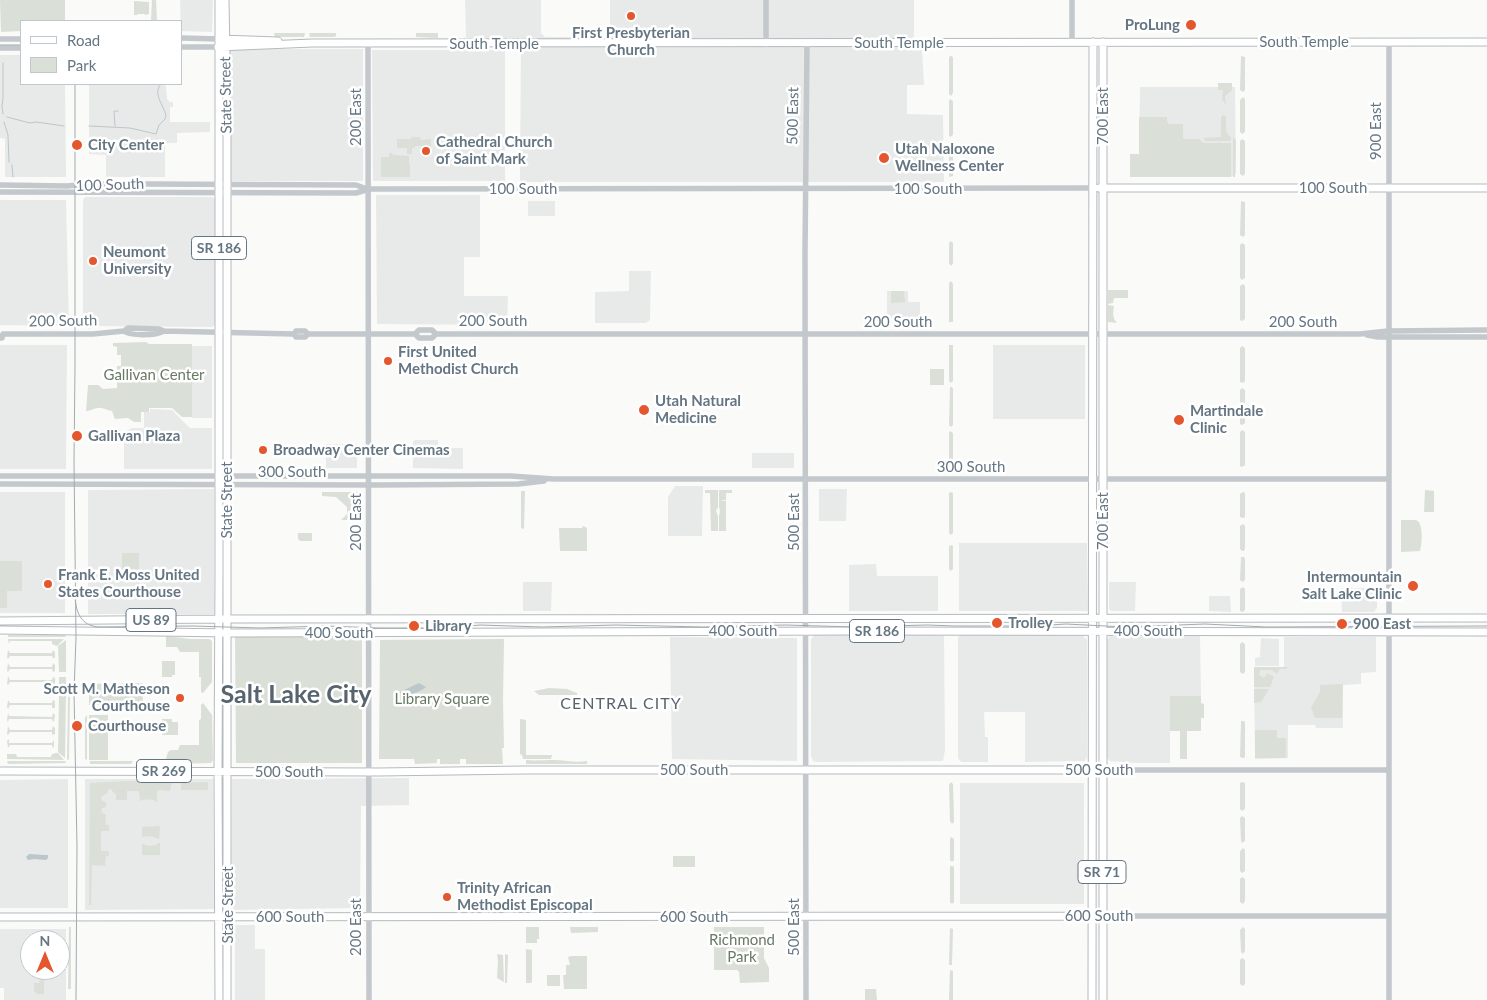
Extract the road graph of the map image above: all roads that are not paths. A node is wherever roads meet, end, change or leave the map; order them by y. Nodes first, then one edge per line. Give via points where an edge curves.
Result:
1 (219, 0) edge
2 (225, 0) edge
3 (766, 0) edge
4 (1072, 0) edge
5 (182, 38) edge
6 (0, 39) edge
7 (20, 39) edge
8 (1072, 42) junction
9 (1093, 42) junction
10 (1103, 42) junction
11 (1389, 42) junction
12 (1487, 42) edge
13 (222, 43) junction
14 (368, 43) junction
15 (807, 43) junction
16 (766, 44) junction
17 (182, 47) edge
18 (0, 48) edge
19 (20, 48) edge
20 (223, 184) junction
21 (0, 185) edge
22 (32, 185) junction
23 (1093, 188) junction
24 (1103, 188) junction
25 (1388, 188) junction
26 (1487, 188) edge
27 (369, 189) junction
28 (805, 189) junction
29 (0, 192) edge
30 (12, 193) junction
31 (223, 193) junction
32 (1487, 330) edge
33 (124, 331) junction
34 (164, 332) junction
35 (223, 333) junction
36 (1, 334) edge
37 (369, 334) junction
38 (805, 334) junction
39 (1092, 334) junction
40 (1102, 334) junction
41 (1388, 334) junction
42 (1487, 337) edge
43 (0, 476) edge
44 (136, 476) junction
45 (144, 476) junction
46 (227, 476) junction
47 (289, 476) junction
48 (369, 476) junction
49 (554, 479) junction
50 (1093, 479) junction
51 (1102, 479) junction
52 (1388, 479) junction
53 (219, 480) junction
54 (806, 480) junction
55 (73, 481) dead end
56 (0, 484) edge
57 (144, 484) junction
58 (290, 484) junction
59 (228, 485) junction
60 (369, 485) junction
61 (806, 618) junction
62 (1092, 618) junction
63 (1103, 618) junction
64 (1389, 618) junction
65 (1487, 618) edge
66 (218, 619) junction
67 (227, 619) junction
68 (369, 620) junction
69 (0, 621) edge
70 (0, 630) edge
71 (806, 631) junction
72 (1092, 631) junction
73 (1103, 631) junction
74 (369, 632) junction
75 (1389, 632) junction
76 (1487, 632) edge
77 (218, 633) junction
78 (227, 633) junction
79 (806, 770) junction
80 (1092, 770) junction
81 (1103, 770) junction
82 (1389, 770) junction
83 (0, 771) edge
84 (218, 771) junction
85 (227, 771) junction
86 (369, 772) junction
87 (1092, 916) junction
88 (1103, 916) junction
89 (1389, 916) junction
90 (0, 917) edge
91 (219, 917) junction
92 (228, 917) junction
93 (369, 917) junction
94 (806, 917) junction
95 (219, 1000) edge
96 (228, 1000) edge
97 (368, 1000) edge
98 (806, 1000) edge
99 (1093, 1000) edge
100 (1103, 1000) edge
101 (1389, 1000) edge

1 - 13 main road, State Street / SR 186
2 - 13 main road, State Street / SR 186
3 - 16 street
4 - 8 street
5 - 13 street, South Temple
6 - 7 street
8 - 9 main road, South Temple
8 - 15 main road, South Temple
9 - 10 main road, South Temple
9 - 23 main road, 700 East
10 - 11 main road, South Temple
10 - 24 main road, 700 East
11 - 12 main road, South Temple
11 - 25 street, 900 East
13 - 14 main road, South Temple via 274,40
13 - 17 street, South Temple
13 - 20 main road, State Street / SR 186
14 - 16 main road, South Temple
14 - 27 street, 200 East
15 - 16 main road, South Temple
15 - 28 street, 500 East
18 - 19 street
20 - 22 street, 100 South
20 - 27 street, 100 South via 356,185
20 - 31 main road, State Street / SR 186
21 - 22 street, 100 South
22 - 30 street via 30,189
23 - 24 main road, 100 South
23 - 28 street, 100 South
23 - 39 main road, 700 East
24 - 25 main road, 100 South
24 - 40 main road, 700 East
25 - 26 main road, 100 South
25 - 41 street, 900 East
27 - 28 street, 100 South
27 - 31 street, 100 South via 356,192
27 - 37 street, 200 East
28 - 38 street, 500 East
29 - 30 street, 100 South
30 - 31 street, 100 South
31 - 35 main road, State Street / SR 186
32 - 41 street, 200 South
33 - 34 street, 200 South via 127,334
33 - 34 street, 200 South via 128,328 159,328
33 - 36 street, 200 South
34 - 35 street, 200 South
35 - 37 street, 200 South via 294,334 305,330 308,334
35 - 46 main road, State Street / SR 186
35 - 53 main road, State Street / SR 186
37 - 38 street, 200 South via 415,334 419,330 432,330 436,334
37 - 48 street, 200 East
38 - 39 street, 200 South
38 - 54 street, 500 East
39 - 40 street, 200 South
39 - 50 main road, 700 East
40 - 41 street, 200 South via 1360,334 1378,337
40 - 51 main road, 700 East
41 - 42 street, 200 South
41 - 52 street, 900 East
43 - 44 street, 300 South
44 - 45 street, 300 South
44 - 55 street via 134,479
45 - 53 street, 300 South
45 - 57 street
46 - 47 street, 300 South
46 - 53 street
46 - 59 main road, State Street / SR 186
47 - 48 street, 300 South
47 - 58 street
48 - 49 street, 300 South
48 - 60 street, 200 East
49 - 54 street, 300 South
49 - 60 street, 300 South via 518,484
50 - 51 street, 300 South
50 - 54 street, 300 South
50 - 62 main road, 700 East
51 - 52 street, 300 South
51 - 63 main road, 700 East
52 - 64 street, 900 East
53 - 57 street
53 - 59 street, 300 South
53 - 66 main road, State Street / SR 186
54 - 61 street, 500 East
56 - 57 street
58 - 59 street, 300 South
58 - 60 street, 300 South
59 - 67 main road, State Street / SR 186
60 - 68 street, 200 East
61 - 62 main road, 400 South / SR 186
61 - 68 main road, 400 South / SR 186
61 - 71 street, 500 East
62 - 63 main road, 400 South / SR 186
62 - 72 main road, 700 East / SR 71
63 - 64 main road, 400 South / SR 186
63 - 73 main road, 700 East / SR 71
64 - 65 main road, 400 South / SR 186
64 - 75 street, 900 East
66 - 67 main road, 400 South / US 89
66 - 69 main road, 400 South / US 89
66 - 77 main road, State Street / SR 186
67 - 68 main road, 400 South / SR 186
67 - 78 main road, State Street
68 - 74 street, 200 East
70 - 77 main road, 400 South / US 89
71 - 72 main road, 400 South / SR 186
71 - 74 main road, 400 South / SR 186
71 - 79 street, 500 East
72 - 73 main road, 400 South / SR 186
72 - 80 main road, 700 East / SR 71
73 - 75 main road, 400 South / SR 186
73 - 81 main road, 700 East / SR 71
74 - 78 main road, 400 South / SR 186
74 - 86 street, 200 East
75 - 76 main road, 400 South / SR 186
75 - 82 street, 900 East
77 - 78 main road, 400 South / SR 186
77 - 84 main road, State Street
78 - 85 main road, State Street
79 - 80 main road, 500 South
79 - 86 main road, 500 South
79 - 94 street, 500 East
80 - 81 main road, 500 South
80 - 87 main road, 700 East / SR 71
81 - 82 street, 500 South
81 - 88 main road, 700 East / SR 71
82 - 89 street, 900 East
83 - 84 main road, 500 South / SR 269
84 - 85 main road, 500 South / SR 269
84 - 91 main road, State Street
85 - 86 main road, 500 South
85 - 92 main road, State Street
86 - 93 street, 200 East
87 - 88 main road, 600 South
87 - 94 main road, 600 South
87 - 99 main road, 700 East / SR 71
88 - 89 street, 600 South
88 - 100 main road, 700 East / SR 71
89 - 101 street, 900 East
90 - 91 main road, 600 South
91 - 92 main road, 600 South
91 - 95 main road, State Street
92 - 93 main road, 600 South
92 - 96 main road, State Street
93 - 94 main road, 600 South
93 - 97 street, 200 East
94 - 98 street, 500 East

